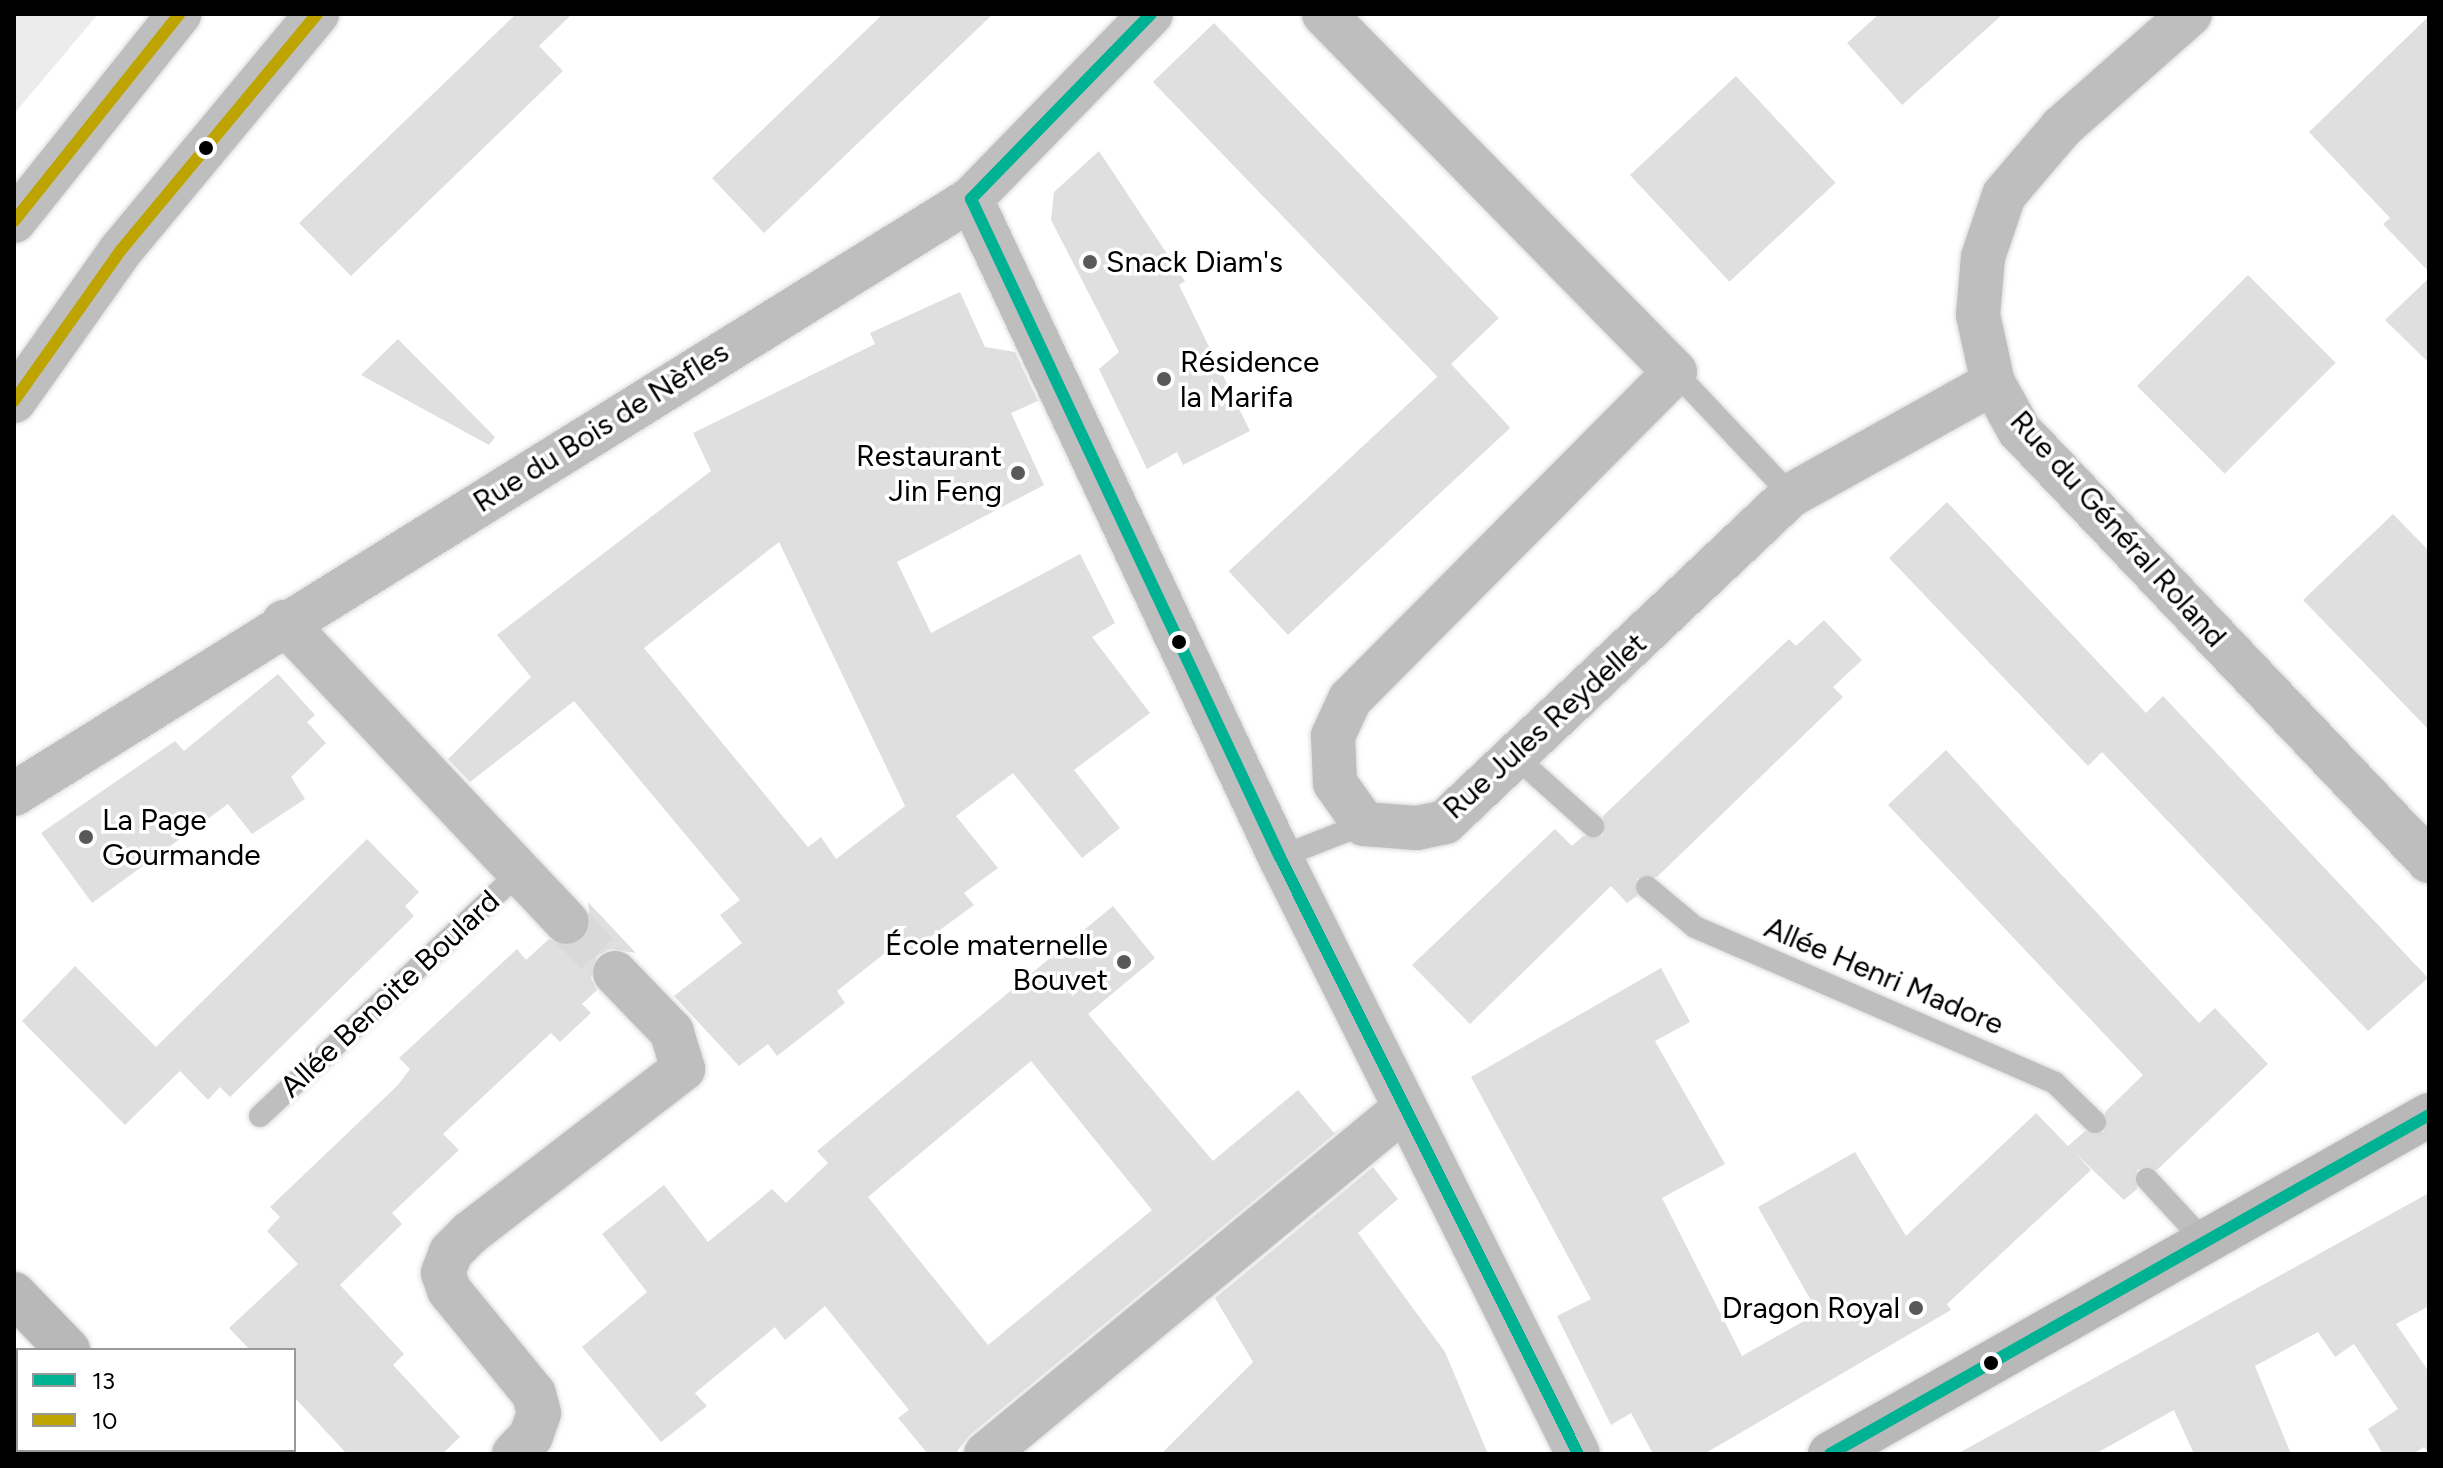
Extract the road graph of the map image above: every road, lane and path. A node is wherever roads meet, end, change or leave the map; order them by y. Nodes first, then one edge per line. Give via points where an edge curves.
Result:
1 (179, 14) edge
2 (317, 14) edge
3 (1324, 14) edge
4 (2190, 14) edge
5 (1149, 15) edge
6 (971, 199) junction
7 (14, 221) edge
8 (1675, 372) junction
9 (1993, 383) junction
10 (14, 401) edge
11 (1791, 495) junction
12 (284, 622) junction
13 (1518, 759) junction
14 (14, 794) edge
15 (1364, 824) junction
16 (1593, 826) dead end
17 (1280, 857) junction
18 (2429, 861) edge
19 (519, 873) junction
20 (1647, 887) dead end
21 (567, 922) tunnel mouth
22 (615, 973) tunnel mouth
23 (1405, 1108) junction
24 (2429, 1115) edge
25 (260, 1116) dead end
26 (2095, 1122) dead end
27 (2147, 1179) dead end
28 (2207, 1244) junction
29 (14, 1294) edge
30 (66, 1348) edge
31 (514, 1454) edge
32 (986, 1454) edge
33 (1578, 1454) edge
34 (1830, 1454) edge

1 - 7 street
2 - 10 street via 130,238
3 - 8 street
4 - 9 street, Rue du Général Roland via 2062,127 2004,195 1983,257 1978,315
5 - 6 street, Rue du Bois de Nèfles
6 - 12 street, Rue du Bois de Nèfles
6 - 17 street
8 - 11 lane
8 - 15 street via 1350,699 1333,736 1335,783
9 - 11 street, Rue Jules Reydellet
9 - 18 street, Rue du Général Roland via 2019,430
11 - 13 street, Rue Jules Reydellet
12 - 14 street, Rue du Bois de Nèfles
12 - 19 street, Allée Benoite Boulard
13 - 15 street, Rue Jules Reydellet via 1445,822 1417,828
13 - 16 lane
15 - 17 lane
17 - 23 street
19 - 21 street, Allée Benoite Boulard
19 - 25 lane, Allée Benoite Boulard
20 - 26 lane, Allée Henri Madore via 1695,927 2055,1083
22 - 31 street via 672,1032 683,1069 470,1233 451,1252 443,1273 449,1290 534,1394 539,1413 531,1436
23 - 32 street
23 - 33 street
24 - 28 main road
27 - 28 lane
28 - 34 main road
29 - 30 main road

